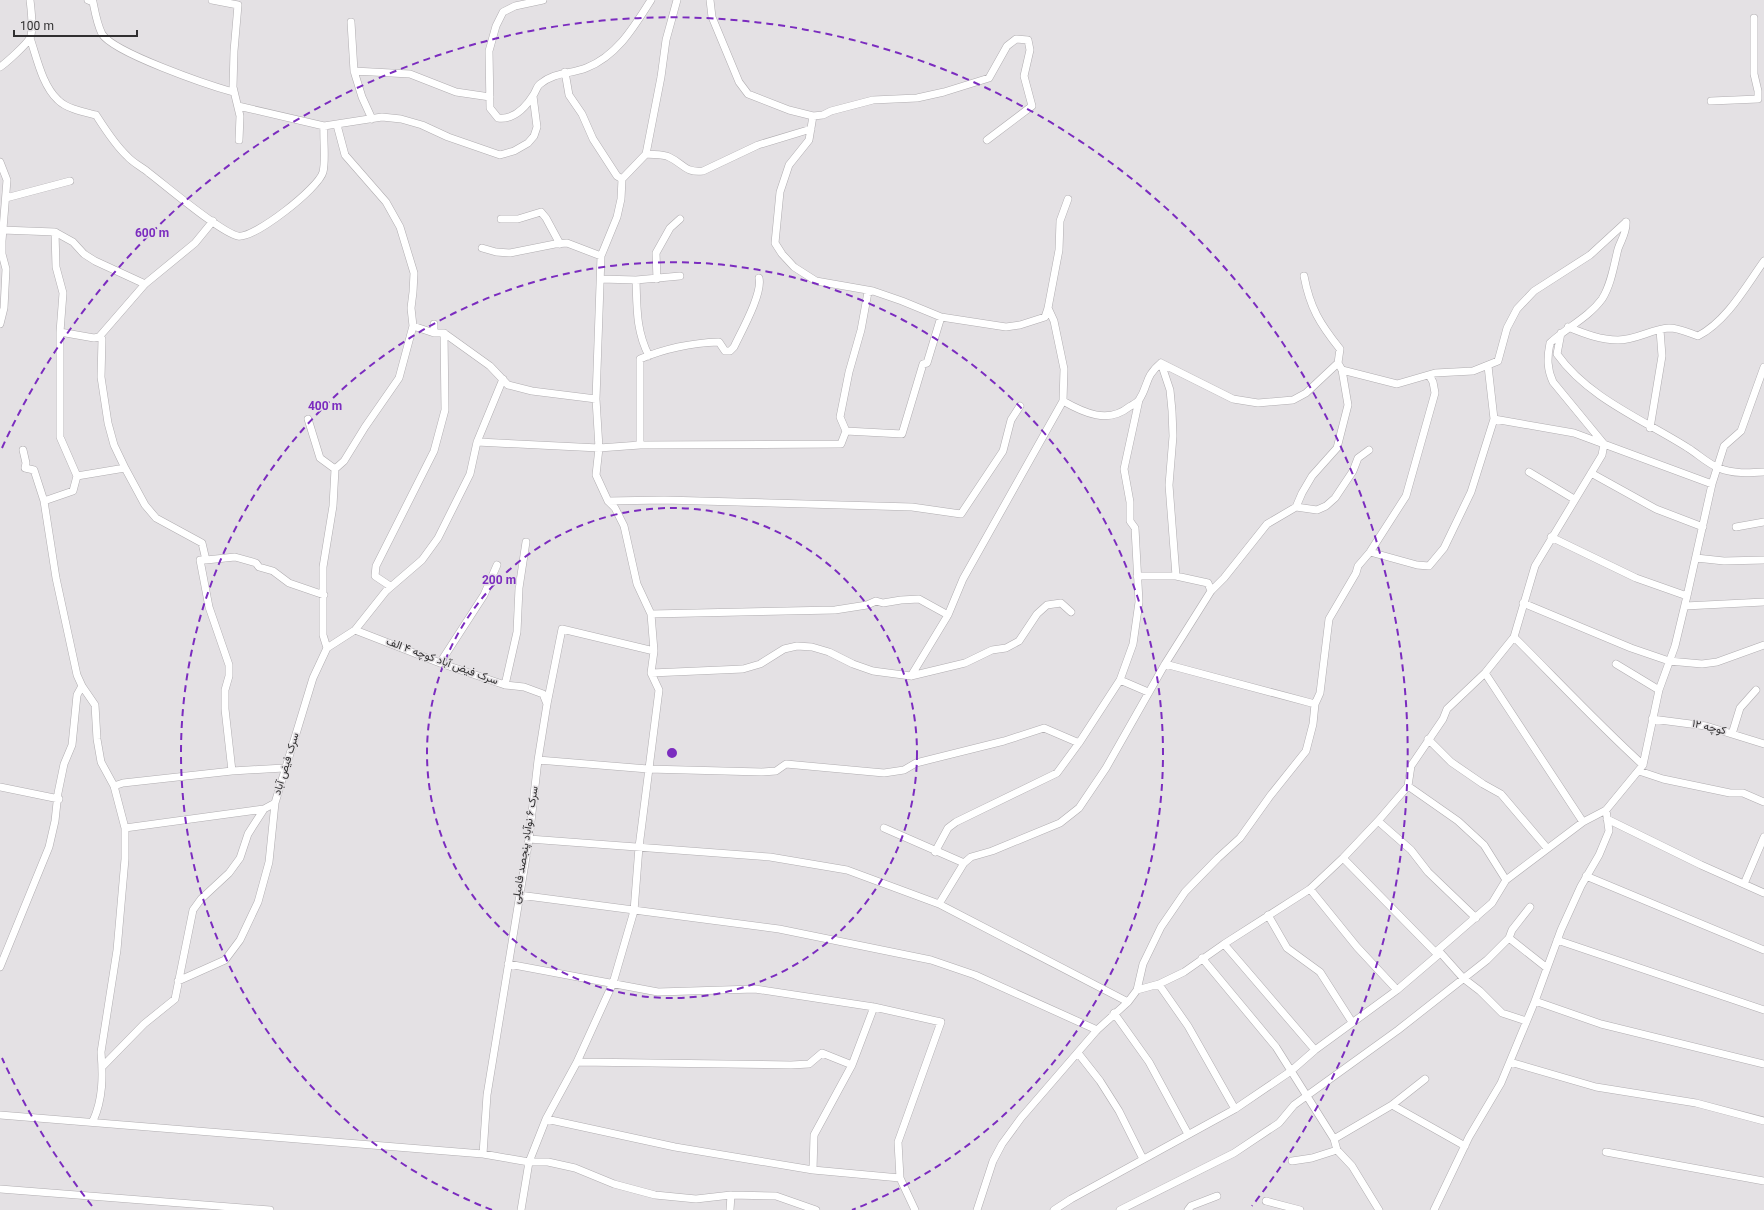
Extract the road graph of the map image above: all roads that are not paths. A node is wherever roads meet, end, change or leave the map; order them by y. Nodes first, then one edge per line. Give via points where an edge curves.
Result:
1 (30, 0) edge
2 (88, 0) edge
3 (212, 0) edge
4 (543, 0) edge
5 (651, 0) edge
6 (677, 0) edge
7 (710, 0) edge
8 (1754, 18) dead end
9 (350, 22) dead end
10 (30, 38) junction
11 (0, 67) edge
12 (354, 71) junction
13 (565, 72) junction
14 (1758, 91) junction
15 (233, 92) junction
16 (533, 96) junction
17 (490, 97) junction
18 (1764, 98) edge
19 (1711, 101) dead end
20 (238, 106) junction
21 (813, 116) junction
22 (372, 119) junction
23 (337, 124) junction
24 (324, 126) junction
25 (812, 129) junction
26 (239, 140) dead end
27 (987, 140) dead end
28 (646, 154) junction
29 (0, 162) edge
30 (622, 179) junction
31 (70, 181) dead end
32 (6, 198) junction
33 (1068, 199) dead end
34 (501, 218) dead end
35 (680, 218) dead end
36 (213, 221) junction
37 (2, 230) junction
38 (54, 232) junction
39 (560, 244) junction
40 (482, 248) dead end
41 (601, 256) junction
42 (1764, 261) edge
43 (680, 276) dead end
44 (1304, 276) dead end
45 (657, 278) junction
46 (759, 278) dead end
47 (600, 279) junction
48 (636, 280) junction
49 (145, 284) junction
50 (873, 290) junction
51 (1048, 308) junction
52 (941, 318) junction
53 (0, 324) edge
54 (434, 324) dead end
55 (413, 326) junction
56 (1568, 327) junction
57 (1660, 330) junction
58 (60, 332) junction
59 (434, 333) junction
60 (444, 333) junction
61 (1561, 333) junction
62 (99, 337) junction
63 (649, 356) junction
64 (1161, 363) junction
65 (1488, 366) junction
66 (1340, 367) junction
67 (1764, 367) edge
68 (1429, 375) junction
69 (502, 379) junction
70 (596, 399) junction
71 (1138, 400) junction
72 (1063, 401) junction
73 (1020, 406) dead end
74 (308, 419) dead end
75 (1494, 419) junction
76 (1650, 428) junction
77 (846, 432) junction
78 (477, 442) junction
79 (1604, 444) junction
80 (640, 446) junction
81 (599, 448) junction
82 (23, 450) dead end
83 (1369, 450) dead end
84 (125, 468) junction
85 (1718, 468) junction
86 (335, 469) junction
87 (1529, 472) dead end
88 (1764, 472) edge
89 (1591, 473) junction
90 (77, 476) junction
91 (1712, 484) junction
92 (1574, 499) junction
93 (44, 501) junction
94 (608, 501) junction
95 (1296, 507) junction
96 (1764, 522) edge
97 (1703, 527) junction
98 (1736, 527) dead end
99 (1551, 537) junction
100 (526, 542) dead end
101 (1370, 552) junction
102 (1696, 558) junction
103 (206, 560) junction
104 (1764, 560) edge
105 (498, 565) dead end
106 (1137, 576) junction
107 (1176, 576) junction
108 (390, 586) junction
109 (1211, 592) junction
110 (324, 595) junction
111 (1687, 596) junction
112 (1764, 602) edge
113 (1523, 603) junction
114 (1684, 606) junction
115 (1071, 612) dead end
116 (651, 614) junction
117 (948, 615) junction
118 (355, 630) junction
119 (1514, 637) junction
120 (1764, 645) edge
121 (327, 648) junction
122 (654, 650) junction
123 (1669, 661) junction
124 (440, 663) junction
125 (1165, 664) junction
126 (1616, 664) dead end
127 (651, 673) junction
128 (1485, 673) junction
129 (911, 676) junction
130 (1120, 680) junction
131 (505, 685) junction
132 (82, 686) junction
133 (1659, 690) junction
134 (1756, 690) dead end
135 (1148, 692) junction
136 (547, 704) junction
137 (1315, 704) junction
138 (1652, 719) junction
139 (1732, 734) junction
140 (1428, 739) junction
141 (1079, 743) junction
142 (1764, 744) edge
143 (538, 760) junction
144 (284, 768) junction
145 (1641, 768) junction
146 (648, 769) junction
147 (232, 771) junction
148 (114, 786) junction
149 (1408, 786) junction
150 (0, 787) edge
151 (59, 799) junction
152 (1764, 802) edge
153 (275, 803) junction
154 (264, 809) junction
155 (1606, 810) junction
156 (1607, 819) junction
157 (1378, 821) junction
158 (1583, 822) junction
159 (125, 828) junction
160 (884, 828) dead end
161 (1764, 837) edge
162 (529, 839) junction
163 (640, 847) junction
164 (1547, 848) junction
165 (936, 852) junction
166 (1343, 858) junction
167 (964, 863) junction
168 (1586, 876) junction
169 (1506, 880) junction
170 (1744, 884) junction
171 (1310, 889) junction
172 (1764, 893) edge
173 (518, 895) junction
174 (939, 904) junction
175 (1530, 907) dead end
176 (634, 911) junction
177 (1268, 915) junction
178 (1476, 918) junction
179 (1509, 938) junction
180 (1557, 940) junction
181 (1224, 944) junction
182 (1764, 950) edge
183 (1438, 952) junction
184 (1202, 958) junction
185 (508, 964) junction
186 (0, 967) edge
187 (1547, 968) junction
188 (1463, 978) junction
189 (178, 981) junction
190 (613, 983) junction
191 (1150, 987) junction
192 (1137, 990) junction
193 (1397, 990) junction
194 (1535, 1001) junction
195 (1128, 1002) junction
196 (874, 1007) junction
197 (1764, 1010) edge
198 (1114, 1014) junction
199 (1526, 1021) junction
200 (1352, 1022) junction
201 (1097, 1030) junction
202 (1315, 1050) junction
203 (1078, 1053) junction
204 (577, 1062) junction
205 (1510, 1062) junction
206 (1764, 1064) edge
207 (852, 1066) junction
208 (102, 1067) junction
209 (1291, 1071) junction
210 (1425, 1079) dead end
211 (1307, 1097) junction
212 (1392, 1105) junction
213 (1235, 1109) junction
214 (0, 1115) edge
215 (546, 1119) junction
216 (93, 1121) junction
217 (1764, 1121) edge
218 (1188, 1134) junction
219 (1334, 1139) junction
220 (1465, 1146) junction
221 (1337, 1150) junction
222 (1606, 1152) dead end
223 (483, 1154) junction
224 (1143, 1159) junction
225 (1292, 1161) dead end
226 (529, 1162) junction
227 (813, 1170) junction
228 (900, 1178) junction
229 (1764, 1181) edge
230 (0, 1189) edge
231 (731, 1195) junction
232 (1217, 1196) dead end
233 (1266, 1201) dead end
234 (270, 1210) edge
235 (521, 1210) edge
236 (730, 1210) edge
237 (816, 1210) edge
238 (915, 1210) edge
239 (977, 1210) edge
240 (1054, 1210) edge
241 (1120, 1210) edge
242 (1188, 1210) edge
243 (1300, 1210) edge
244 (1379, 1210) edge
245 (1434, 1210) edge

1 - 10 street
2 - 15 street via 93,2 103,35 117,46 193,80
3 - 15 street via 238,6
4 - 17 street via 515,6 503,12 489,51
5 - 13 street via 626,37 608,56 585,68
6 - 28 street via 666,40
7 - 21 street via 712,17 739,82 748,94 789,110
8 - 14 street via 1754,74
9 - 12 street
10 - 11 street
10 - 36 street via 45,81 58,100 77,110 96,115 127,157
12 - 17 street via 410,74 456,92
12 - 22 street
13 - 16 street via 539,84
13 - 30 street via 569,95 582,114 593,139 617,176
14 - 18 street
14 - 19 street via 1758,99
15 - 20 street
16 - 17 street via 514,117 506,119 498,118 494,114 490,108
16 - 22 street via 537,127 534,136 514,151 500,155 401,119
20 - 24 street
20 - 26 street
21 - 25 street
21 - 27 street via 873,100 917,98 989,78 1007,46 1016,39 1028,40 1030,50 1024,76 1032,106
22 - 23 street
23 - 24 street
23 - 55 street via 345,155 386,202 400,227 414,273 411,308
24 - 36 street via 323,172 315,186 302,198 245,236 237,236
25 - 28 street via 758,145 704,171 687,170 668,156
25 - 50 street via 809,140 789,166 780,192 776,243 794,267 816,281
28 - 30 street
29 - 32 street via 7,180
30 - 41 street via 617,216
31 - 32 street
32 - 37 street
33 - 51 street via 1060,221 1059,250
34 - 39 street via 518,218 541,212
35 - 45 street via 670,228 656,253
36 - 49 street via 195,243
37 - 38 street
37 - 53 street via 2,254 6,269 4,308
38 - 49 street via 73,242 95,261
38 - 58 street via 56,267 63,293
39 - 40 street via 510,253
39 - 41 street via 568,243
41 - 47 street
42 - 57 street via 1729,308 1708,331 1698,336 1670,328
43 - 45 street
44 - 66 street via 1307,292 1321,326 1340,349
45 - 48 street
46 - 63 street via 754,303 730,352 724,351 718,342 683,345
47 - 48 street
47 - 70 street
48 - 63 street via 641,340
49 - 62 street
50 - 52 street
50 - 77 street via 868,292 840,417
51 - 52 street via 1045,316 1006,327
51 - 72 street via 1054,321 1064,369
52 - 77 street via 927,363 923,364 902,434
54 - 59 street
55 - 59 street
55 - 86 street via 399,378 344,461
56 - 57 street via 1604,339 1620,340
56 - 61 street
56 - 65 street via 1602,299 1627,228 1626,222 1590,255 1534,291 1517,309 1507,328 1498,361
57 - 76 street via 1662,356
58 - 62 street
58 - 90 street via 60,438
59 - 60 street
60 - 69 street via 490,366
60 - 108 street via 446,410 434,451 376,566 375,576
61 - 76 street via 1557,354 1568,369
61 - 79 street via 1550,343 1547,355 1548,370 1553,382
62 - 84 street via 102,340 101,378 108,423 114,445
63 - 80 street via 640,360
64 - 66 street via 1233,399 1258,403 1293,400
64 - 71 street via 1151,372
64 - 107 street via 1170,390 1172,410 1173,436 1169,486
65 - 68 street via 1473,371
65 - 75 street
66 - 68 street via 1397,384
66 - 95 street via 1348,404 1337,448 1312,476
67 - 85 street via 1741,431 1724,446
68 - 101 street via 1435,393 1406,496
69 - 70 street via 508,386
69 - 78 street
70 - 81 street
71 - 72 street via 1126,410 1098,417
71 - 106 street via 1124,469 1130,502 1130,521 1135,528
72 - 117 street via 967,573
73 - 94 street via 1011,420 1003,451 961,514 912,507 672,500
74 - 86 street via 320,458
75 - 79 street via 1574,433
75 - 101 street via 1471,492 1444,548 1429,566
76 - 85 street
77 - 80 street via 841,444
78 - 81 street
78 - 108 street via 470,474 438,538 422,560
79 - 89 street via 1602,455
79 - 91 street
80 - 81 street
81 - 94 street via 596,475
82 - 93 street via 25,468 34,470
83 - 95 street via 1358,458 1353,471 1335,498 1326,506 1317,510
84 - 90 street
84 - 103 street via 145,506 156,518 202,543
85 - 88 street via 1748,473
85 - 91 street
86 - 110 street via 333,506 323,567
87 - 92 street
89 - 92 street
89 - 97 street via 1656,509
90 - 93 street via 73,491
91 - 97 street
92 - 99 street
93 - 132 street via 56,578
94 - 116 street via 615,508 624,526 637,584
95 - 109 street via 1268,524
96 - 98 street
97 - 102 street
99 - 111 street via 1636,578
99 - 113 street via 1535,566
100 - 131 street via 519,588 517,632
101 - 137 street via 1358,566 1329,619 1320,693
102 - 104 street via 1724,561
102 - 111 street
103 - 110 street via 235,557 256,563 289,583
103 - 147 street via 200,560 209,607 229,665 225,709
105 - 124 street via 484,595
106 - 107 street
106 - 130 street via 1139,602 1133,644
107 - 109 street via 1208,583
108 - 118 street
109 - 125 street
110 - 121 street via 323,635
111 - 114 street
112 - 114 street
113 - 119 street
113 - 123 street
114 - 123 street
115 - 129 street via 1061,603 1047,604 1019,641 1006,648 992,650 965,663
116 - 117 street via 834,610 867,605 876,601 883,603 919,599
116 - 122 street
117 - 129 street
118 - 121 street
118 - 124 street, سرک فيض آباد کوچه ۴ الف
119 - 128 street
119 - 145 street
120 - 123 street via 1717,662 1702,664
121 - 144 street, سرک فيض آباد via 312,678
122 - 127 street
122 - 136 street, سرک ۶ نوآباد پنجصد فامیلی via 562,629
123 - 133 street
124 - 131 street, سرک فيض آباد کوچه ۴ الف
125 - 135 street
125 - 137 street
126 - 133 street
127 - 129 street via 743,669 760,664 784,649 797,646 829,652 853,664 873,670
127 - 146 street via 659,690
128 - 140 street via 1447,709
128 - 158 street
130 - 135 street
130 - 141 street
131 - 136 street, سرک فيض آباد کوچه ۴ الف via 524,687 543,694
132 - 148 street via 95,705 101,762
132 - 151 street via 77,695 72,744 64,764
133 - 138 street
134 - 139 street via 1740,708
135 - 167 street via 1106,768 1079,808 1060,823 971,857
136 - 143 street, سرک ۶ نوآباد پنجصد فامیلی
137 - 192 street via 1306,752 1240,838 1185,892 1161,927 1143,964
138 - 139 street, کوچه ۱۲ via 1706,726
138 - 145 street
139 - 142 street, کوچه ۱۲
140 - 149 street via 1411,766
140 - 164 street via 1451,762 1501,794
141 - 146 street via 1044,728 916,763 904,770 884,773 786,764 776,771 762,772
141 - 165 street via 1057,773 948,828
143 - 146 street
143 - 162 street, سرک ۶ نوآباد پنجصد فامیلی
144 - 147 street
144 - 153 street, سرک فيض آباد
145 - 152 street via 1664,780 1730,793 1743,793
145 - 155 street
146 - 163 street
147 - 148 street
148 - 159 street
149 - 157 street
149 - 169 street via 1458,821 1484,845
150 - 151 street
151 - 186 street via 49,847
153 - 154 street, سرک فيض آباد
153 - 189 street via 268,862 258,902 240,940 225,960
154 - 159 street
154 - 189 street, سرک فيض آباد via 248,834 240,858 193,910
155 - 156 street
155 - 158 street
156 - 168 street via 1609,832
156 - 170 street
157 - 166 street
157 - 178 street via 1411,850 1428,872
158 - 164 street
159 - 208 street via 125,859 117,950 101,1052
160 - 165 street
161 - 170 street
162 - 163 street
162 - 173 street, سرک ۶ نوآباد پنجصد فامیلی
163 - 174 street via 770,857 848,870
163 - 176 street
164 - 169 street
165 - 167 street
166 - 171 street
166 - 183 street
167 - 174 street
168 - 180 street
168 - 182 street
169 - 178 street via 1492,903
170 - 172 street
171 - 177 street
171 - 193 street via 1357,947
173 - 176 street
173 - 185 street, سرک ۶ نوآباد پنجصد فامیلی
174 - 195 street
175 - 179 street via 1512,930
176 - 190 street
176 - 201 street via 779,929 931,960 975,975
177 - 181 street
177 - 200 street via 1287,948 1320,972
178 - 183 street
179 - 187 street
179 - 188 street via 1487,960
180 - 187 street
180 - 197 street
181 - 184 street
181 - 202 street
183 - 188 street
183 - 193 street
184 - 191 street via 1184,972
184 - 209 street via 1276,1047
185 - 190 street
185 - 223 street, سرک ۶ نوآباد پنجصد فامیلی via 487,1095
187 - 194 street
188 - 199 street via 1502,1013
188 - 211 street
189 - 208 street, سرک فيض آباد via 175,999 144,1024
190 - 196 street via 658,992 755,989
190 - 204 street
191 - 192 street
191 - 213 street via 1160,986 1184,1020
192 - 195 street
193 - 200 street
194 - 199 street
194 - 206 street via 1601,1024
195 - 198 street
196 - 207 street
196 - 228 street via 941,1022 898,1142
198 - 201 street
198 - 218 street via 1149,1062
199 - 205 street
200 - 202 street
201 - 203 street
202 - 209 street
203 - 224 street via 1119,1111
203 - 239 street via 1021,1118 1002,1144 993,1161
204 - 207 street via 791,1065 810,1064 822,1053
204 - 215 street
205 - 217 street via 1596,1087 1696,1103
205 - 220 street
207 - 227 street via 814,1135
208 - 216 street via 101,1105
209 - 211 street
209 - 213 street
210 - 212 street
211 - 219 street
211 - 241 street via 1294,1105 1279,1123 1234,1153
212 - 219 street
212 - 220 street
213 - 218 street
214 - 216 street
215 - 226 street
215 - 227 street via 675,1147
216 - 223 street
218 - 224 street
219 - 221 street
220 - 245 street
221 - 225 street
221 - 244 street via 1352,1166
222 - 229 street
223 - 226 street
224 - 240 street
226 - 231 street via 548,1162 575,1168 614,1184 654,1195 696,1199
226 - 235 street
227 - 228 street
228 - 238 street
230 - 234 street
231 - 236 street
231 - 237 street via 776,1196
232 - 242 street via 1191,1206
233 - 243 street

